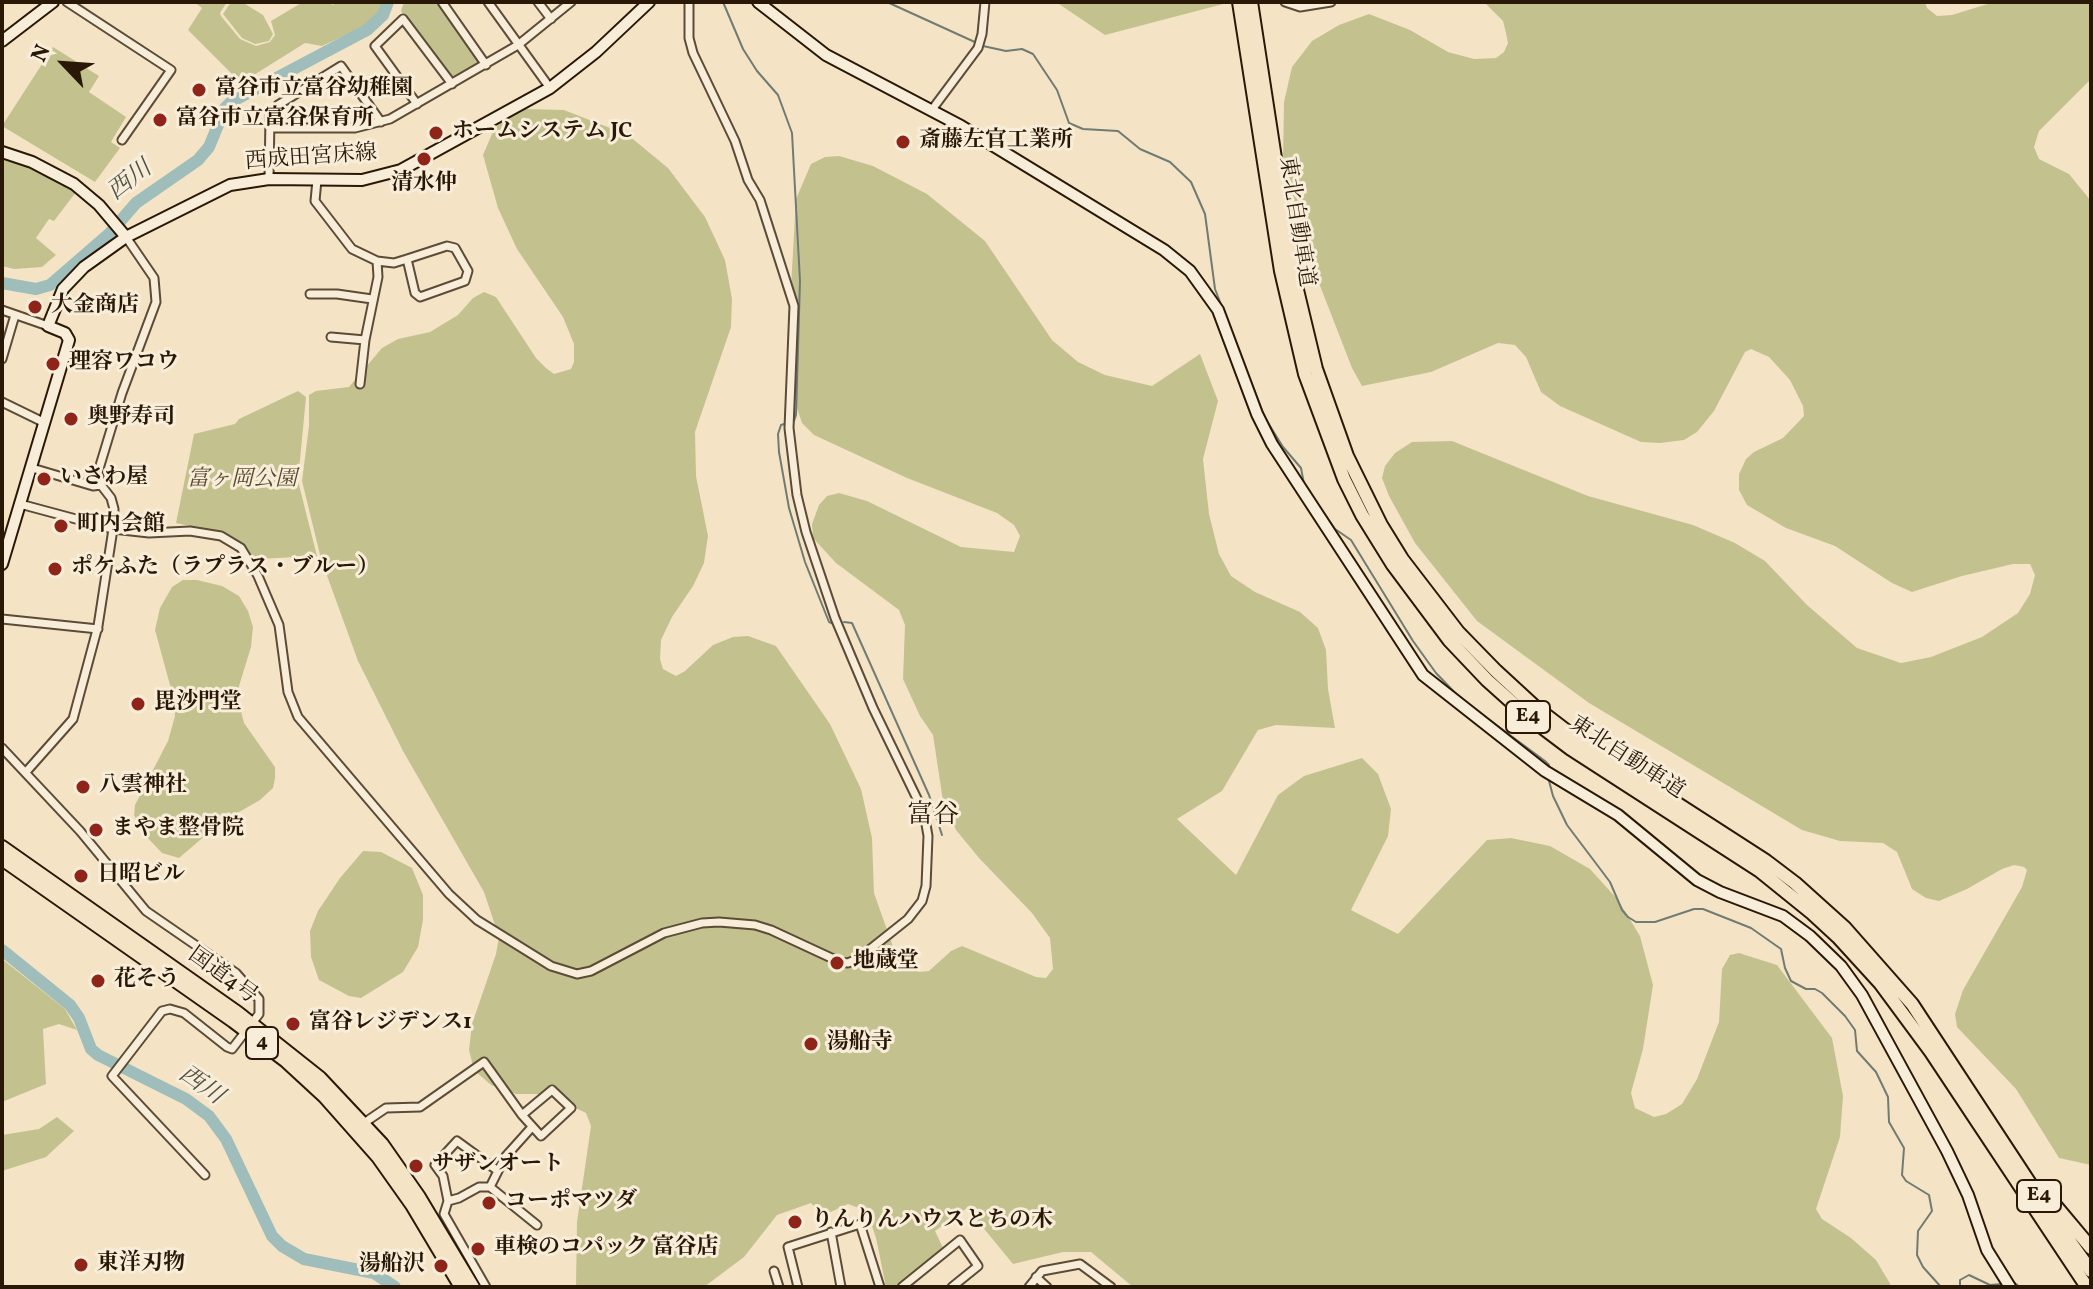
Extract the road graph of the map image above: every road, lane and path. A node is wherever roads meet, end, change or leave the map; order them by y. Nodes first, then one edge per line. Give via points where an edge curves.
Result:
1 (53, 2) edge
2 (67, 2) edge
3 (442, 2) edge
4 (488, 2) edge
5 (538, 2) edge
6 (571, 2) edge
7 (689, 2) edge
8 (758, 2) edge
9 (985, 2) edge
10 (1239, 2) edge
11 (1251, 2) edge
12 (1285, 2) edge
13 (1331, 2) edge
14 (645, 3) edge
15 (551, 19) junction
16 (2, 41) edge
17 (518, 45) junction
18 (486, 65) junction
19 (452, 84) junction
20 (550, 88) junction
21 (417, 104) junction
22 (931, 111) junction
23 (381, 122) junction
24 (270, 128) junction
25 (122, 140) dead end
26 (2, 152) edge
27 (269, 179) junction
28 (317, 180) junction
29 (124, 234) junction
30 (407, 259) junction
31 (377, 261) junction
32 (310, 294) dead end
33 (372, 299) junction
34 (2, 310) edge
35 (15, 315) junction
36 (48, 326) junction
37 (331, 337) dead end
38 (365, 340) junction
39 (2, 359) edge
40 (360, 384) dead end
41 (2, 402) edge
42 (45, 423) junction
43 (32, 468) junction
44 (101, 485) junction
45 (20, 504) junction
46 (113, 529) junction
47 (2, 564) edge
48 (2, 619) edge
49 (98, 629) junction
50 (2, 748) edge
51 (26, 772) junction
52 (2, 847) edge
53 (2, 859) edge
54 (250, 1028) junction
55 (522, 1115) junction
56 (1989, 1119) junction
57 (364, 1123) junction
58 (532, 1127) junction
59 (498, 1171) junction
60 (205, 1175) dead end
61 (490, 1187) junction
62 (448, 1201) junction
63 (439, 1218) junction
64 (537, 1225) dead end
65 (831, 1232) junction
66 (2091, 1248) edge
67 (774, 1271) dead end
68 (2091, 1271) edge
69 (1036, 1277) junction
70 (2008, 1284) edge
71 (461, 1287) edge
72 (473, 1287) edge
73 (486, 1287) edge
74 (779, 1287) edge
75 (798, 1287) edge
76 (841, 1287) edge
77 (880, 1287) edge
78 (902, 1287) edge
79 (952, 1287) edge
80 (1029, 1287) edge
81 (1047, 1287) edge
82 (1111, 1287) edge
83 (2084, 1287) edge

1 - 16 street
2 - 25 street via 171,70
3 - 18 street
4 - 17 street
5 - 15 street
6 - 15 street
7 - 46 street via 693,53 760,200 794,306 788,416 797,495 835,618 924,813 926,886 917,909 885,939 848,963 755,925 702,923 664,933 591,971 577,974 551,966 462,908 298,717 288,692 279,625 241,548 208,533
8 - 22 street via 826,55
9 - 22 street via 979,44
10 - 83 highway, 東北自動車道 / E4 via 1281,271 1305,374 1344,479 1393,565 1449,640 1526,715 1750,864 1838,937 1931,1052
11 - 56 highway, 東北自動車道 / E4 via 1292,269 1316,369 1352,468 1402,559 1458,632 1534,706 1766,861 1845,928 1912,1004
12 - 13 street via 1300,7
14 - 20 street, 西成田宮床線
15 - 17 street
17 - 18 street
17 - 20 street
18 - 19 street
19 - 21 street
19 - 21 street via 403,19 375,46
20 - 28 street, 西成田宮床線 via 401,170 362,180
21 - 23 street
22 - 70 street via 1164,250 1190,271 1218,310 1272,444 1431,684 1548,773 1618,815 1705,885 1795,924 1841,966 1947,1151 1987,1250
23 - 24 street via 355,128
23 - 24 street via 341,66 278,105
24 - 27 street
26 - 29 street via 74,184
27 - 28 street, 西成田宮床線
27 - 29 street, 西成田宮床線 via 211,192
28 - 31 street via 315,201 352,249
29 - 36 street, 西成田宮床線 via 72,278
29 - 44 street via 154,278 156,302 98,472
30 - 30 street via 447,246 455,248 468,271 465,281 420,297
30 - 31 street
31 - 33 street
32 - 33 street
33 - 38 street
34 - 35 street
35 - 36 street
35 - 39 street
36 - 42 street via 69,340
37 - 38 street
38 - 40 street
41 - 42 street
42 - 43 street
43 - 44 street
43 - 45 street
44 - 46 street via 113,503
45 - 46 street
45 - 47 street
46 - 49 street
48 - 49 street
49 - 51 street via 73,719
50 - 51 street
51 - 54 street via 146,911 253,990 261,1006
52 - 54 highway, 国道4号 / 4
53 - 54 highway, 国道4号 / 4
54 - 57 highway, 国道4号 / 4 via 320,1078
54 - 60 street via 236,1047 227,1047 184,1013 162,1011 112,1076
54 - 71 highway, 国道4号 / 4 via 346,1118 400,1189
55 - 57 street via 484,1062 420,1107 386,1108
55 - 58 street
55 - 58 street via 552,1090 571,1108 541,1136
56 - 66 highway
56 - 68 highway, 東北自動車道 / E4
57 - 63 highway, 国道4号 / 4
58 - 59 street
59 - 61 street
59 - 62 street via 457,1141 435,1165
61 - 62 street
61 - 64 street
62 - 63 street
63 - 72 highway, 国道4号 / 4
63 - 73 street
65 - 75 street via 788,1247
65 - 76 street
65 - 77 street via 860,1224
67 - 74 street
69 - 80 street
69 - 81 street
69 - 82 street via 1042,1271 1080,1264
78 - 79 street via 960,1240 978,1266

